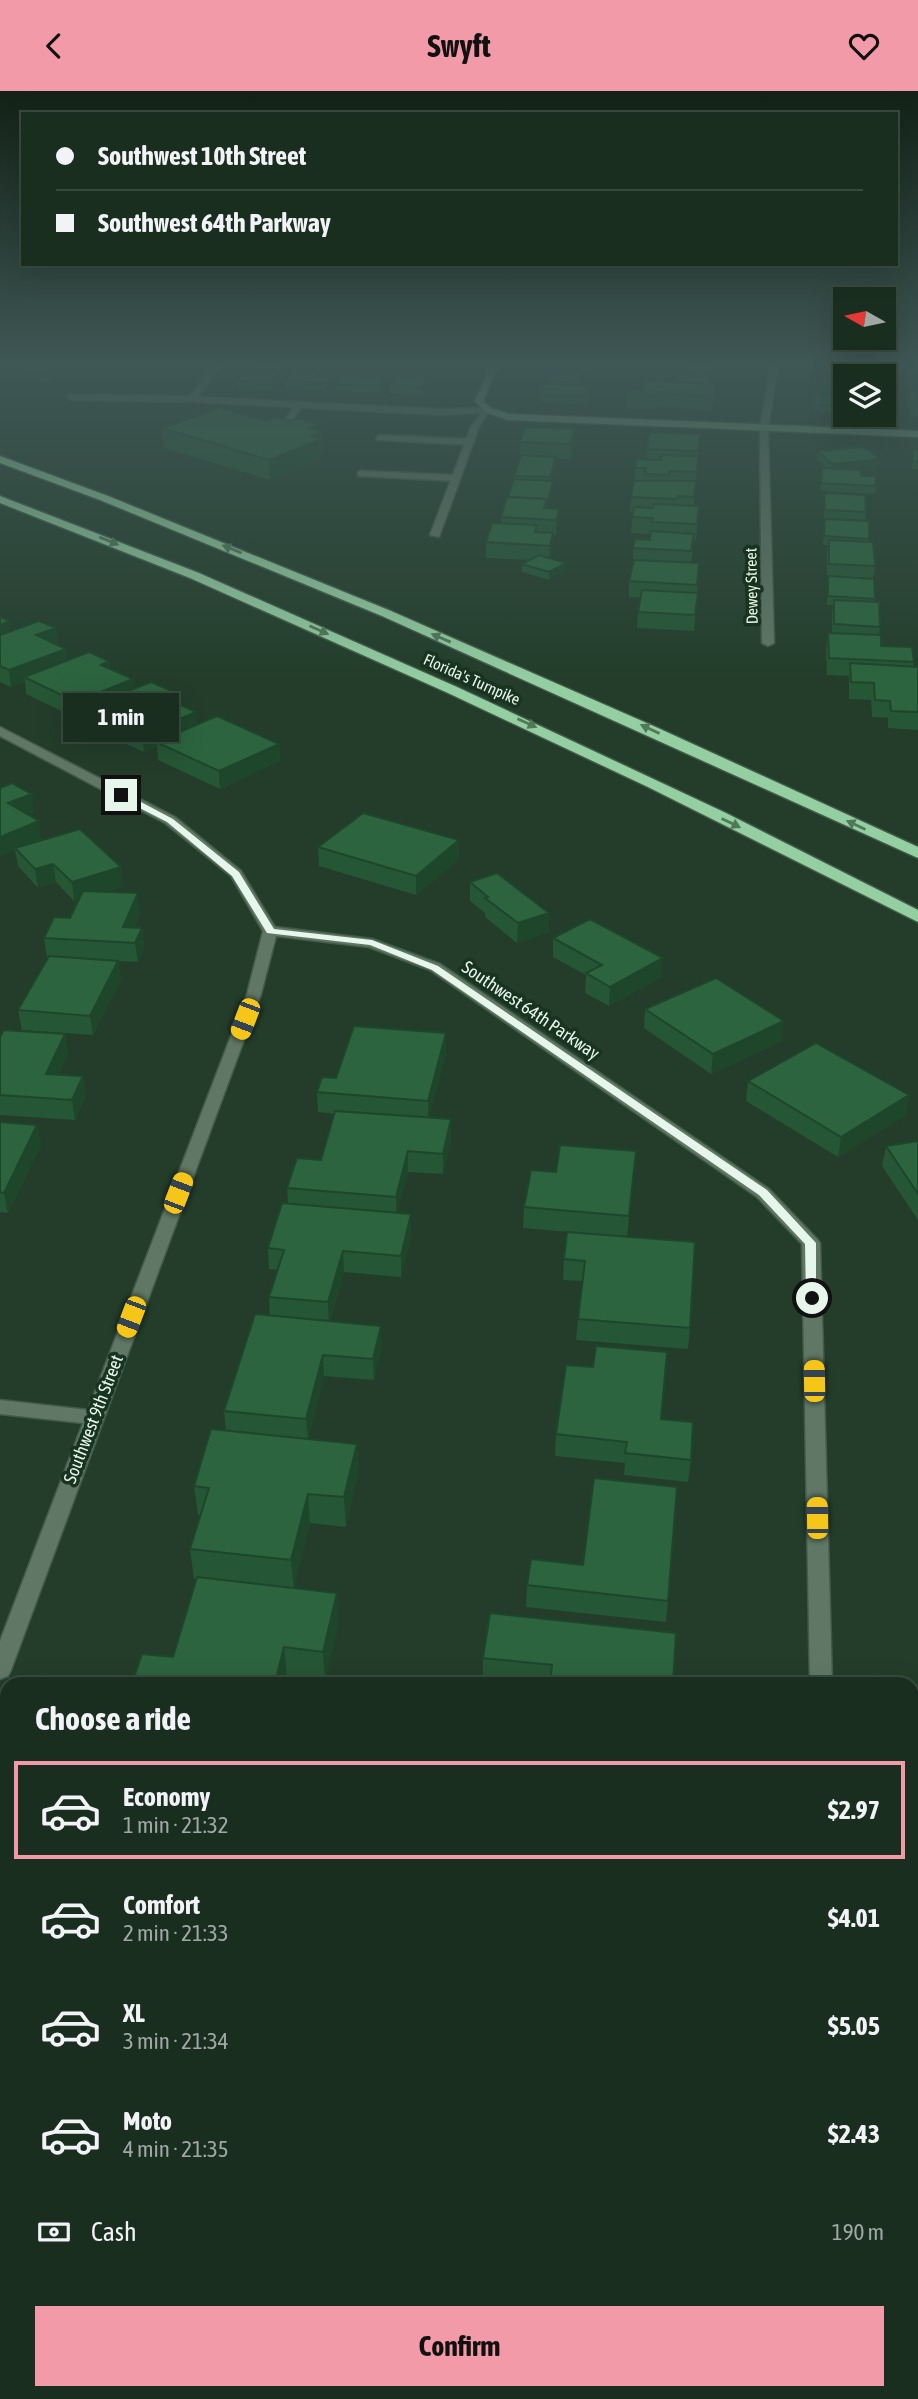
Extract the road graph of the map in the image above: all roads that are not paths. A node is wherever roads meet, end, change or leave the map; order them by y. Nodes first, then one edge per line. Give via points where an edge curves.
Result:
1 (29, 469) edge
2 (36, 469) edge
3 (460, 469) edge
4 (765, 469) edge
5 (361, 474) dead end
6 (47, 475) junction
7 (456, 478) junction
8 (0, 499) edge
9 (435, 535) dead end
10 (768, 643) dead end
11 (0, 731) edge
12 (918, 853) edge
13 (918, 917) edge
14 (270, 931) junction
15 (0, 1406) edge
16 (93, 1417) junction
17 (0, 1670) edge
18 (821, 1677) edge

1 - 6 highway, Florida's Turnpike
2 - 6 highway
3 - 7 street
4 - 10 street, Dewey Street
5 - 7 street
12 -> 6 highway, Florida's Turnpike via 596,704 294,574
7 - 9 street
8 -> 13 highway, Florida's Turnpike via 263,604 547,732
11 - 14 street via 170,820 236,874
14 - 16 street, Southwest 9th Street via 254,994
14 - 18 street, Southwest 64th Parkway via 372,943 435,968 763,1193 811,1243
15 - 16 street
16 - 17 street, Southwest 9th Street

